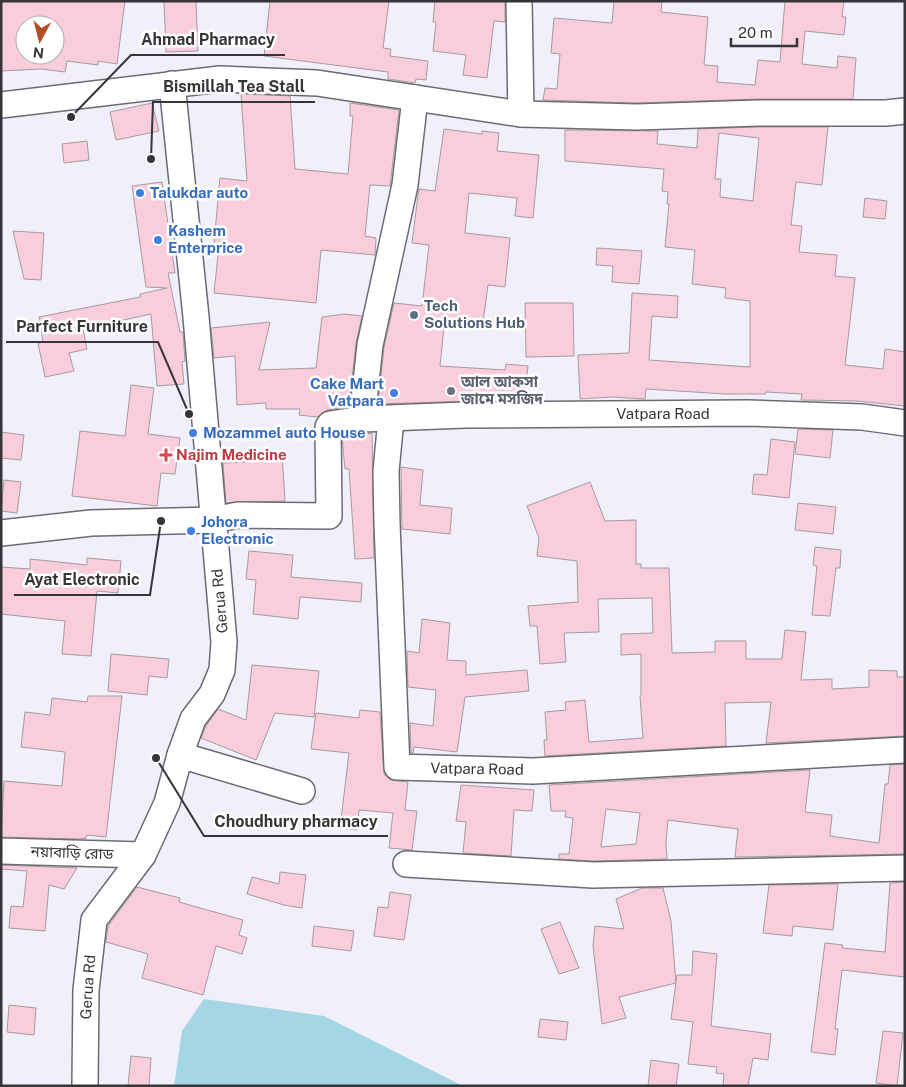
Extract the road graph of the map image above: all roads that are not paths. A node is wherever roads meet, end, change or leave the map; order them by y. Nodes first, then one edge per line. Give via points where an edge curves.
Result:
1 (519, 1) edge
2 (172, 84) junction
3 (415, 98) junction
4 (1, 106) edge
5 (905, 111) edge
6 (521, 114) junction
7 (391, 418) junction
8 (362, 419) junction
9 (905, 423) edge
10 (213, 520) junction
11 (1, 533) edge
12 (905, 750) edge
13 (180, 755) junction
14 (302, 791) dead end
15 (1, 851) edge
16 (143, 855) junction
17 (406, 864) dead end
18 (905, 868) edge
19 (84, 1086) edge

1 - 6 street
2 - 3 street via 220,79 317,82
2 - 4 street
2 - 10 street, Gerua Rd
3 - 6 street
3 - 8 street via 405,186 370,345
5 - 6 street via 637,117
7 - 8 street, Vatpara Road
7 - 9 street, Vatpara Road via 747,413
7 - 12 street, Vatpara Road via 386,471 397,768 533,771
8 - 10 street, Vatpara Road via 328,427 330,515 238,515
10 - 11 street via 91,523
10 - 13 street, Gerua Rd via 224,642 222,670 212,694 193,719
13 - 14 street
13 - 16 street, Gerua Rd via 167,803
15 - 16 street, নয়াবাড়ি রোড
16 - 19 street, Gerua Rd via 94,920 86,990
17 - 18 street via 593,875

